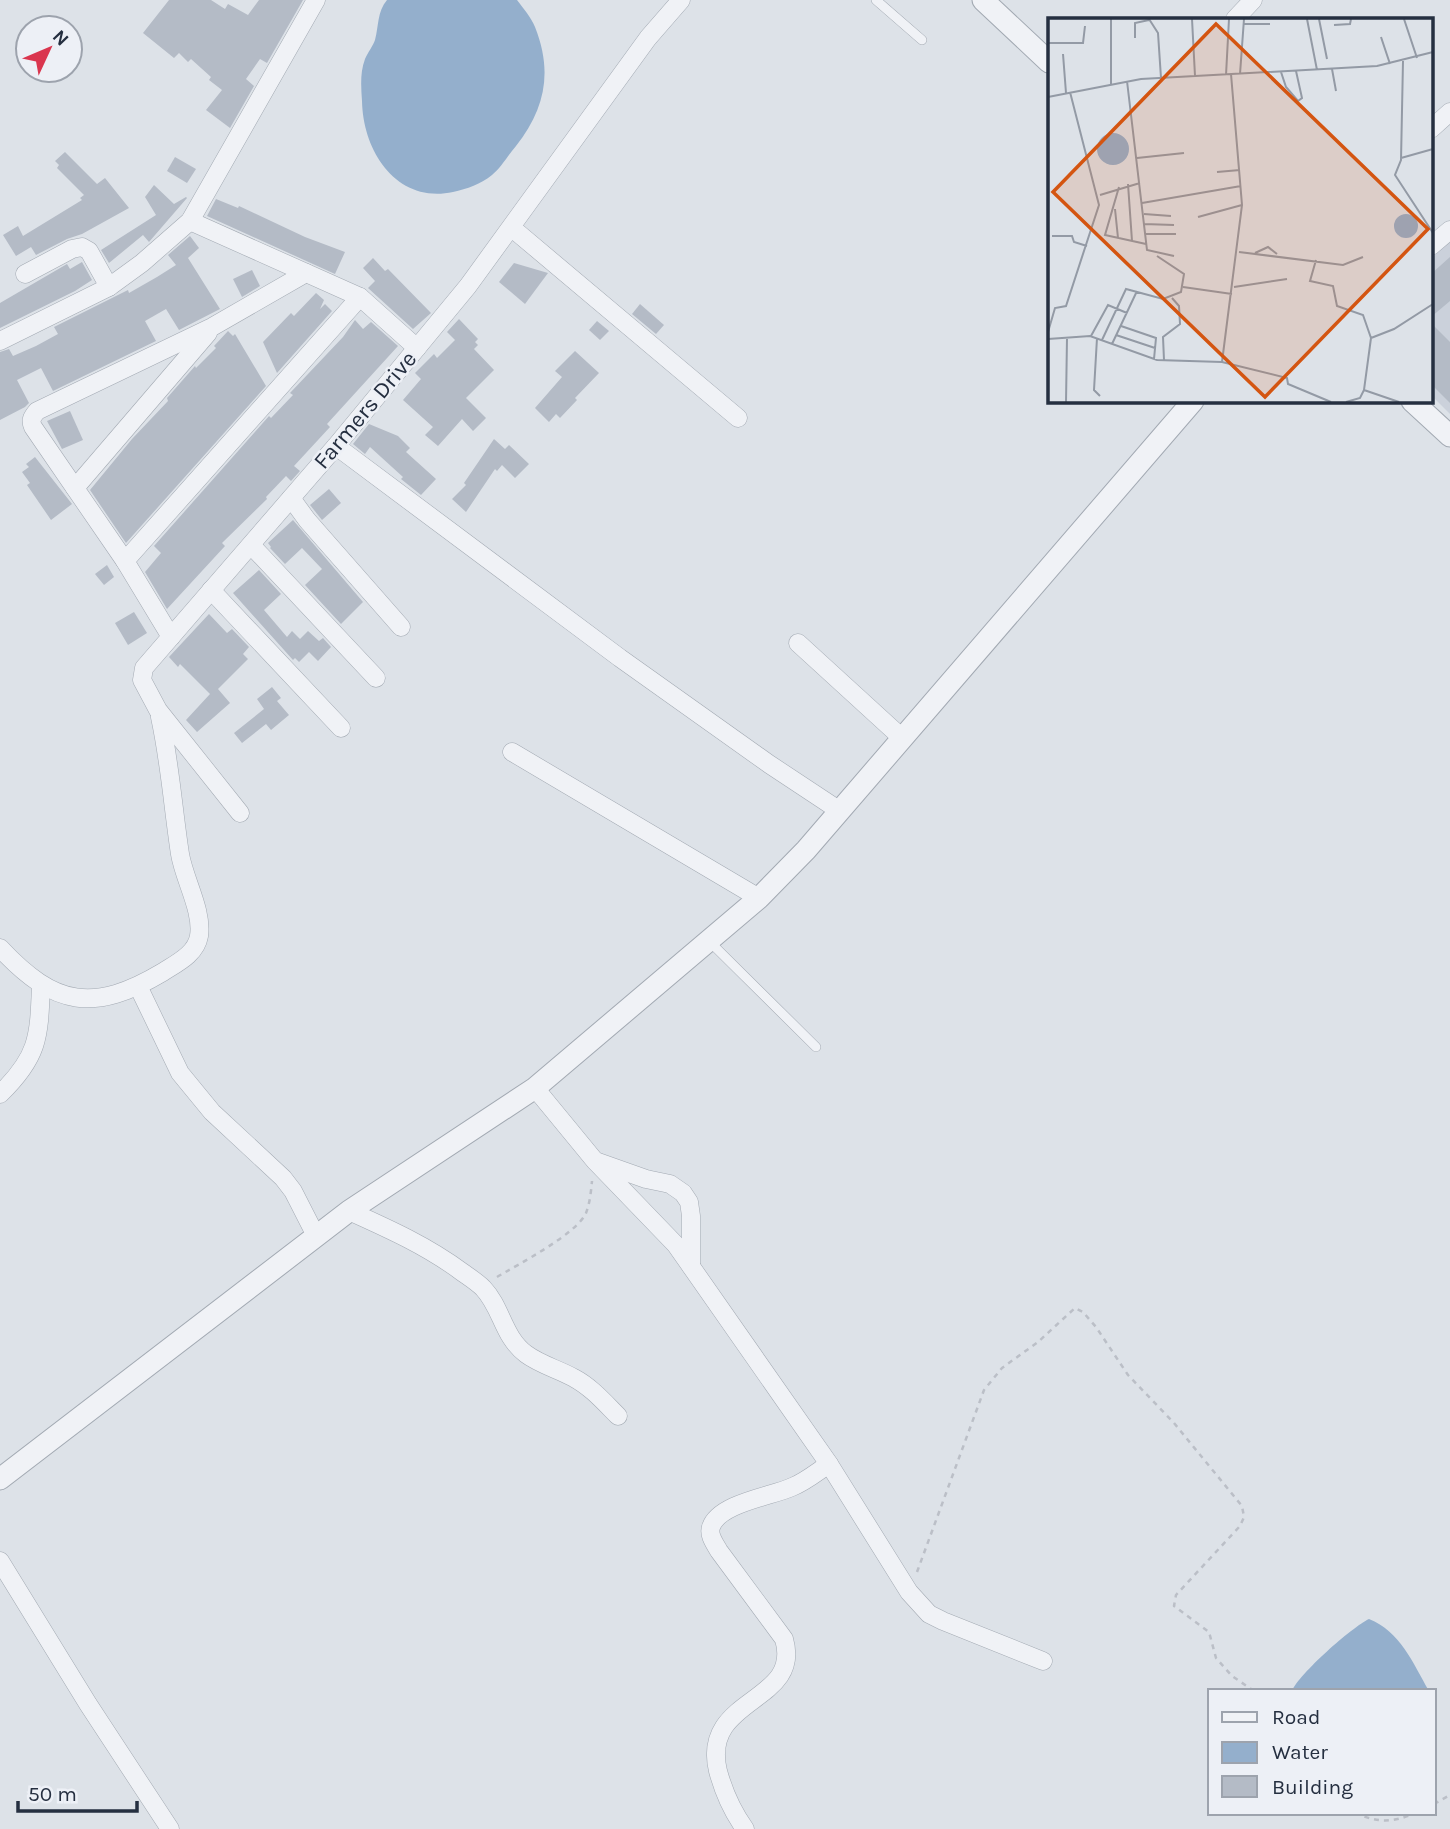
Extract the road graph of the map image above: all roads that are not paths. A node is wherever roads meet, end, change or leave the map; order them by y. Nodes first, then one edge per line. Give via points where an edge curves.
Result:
1 (316, 0) edge
2 (681, 0) edge
3 (876, 0) edge
4 (983, 0) edge
5 (1253, 0) edge
6 (1236, 18) edge
7 (922, 40) dead end
8 (1048, 60) edge
9 (1450, 112) edge
10 (1432, 128) edge
11 (190, 221) junction
12 (512, 228) junction
13 (1450, 230) edge
14 (1432, 245) edge
15 (306, 273) junction
16 (25, 274) dead end
17 (109, 287) junction
18 (360, 297) junction
19 (212, 327) junction
20 (0, 341) edge
21 (417, 348) junction
22 (1193, 402) edge
23 (1413, 402) edge
24 (738, 418) dead end
25 (1450, 436) edge
26 (336, 446) junction
27 (75, 488) junction
28 (291, 498) junction
29 (251, 545) junction
30 (125, 561) junction
31 (211, 590) junction
32 (401, 627) dead end
33 (171, 637) junction
34 (798, 643) dead end
35 (376, 678) dead end
36 (158, 710) junction
37 (341, 728) dead end
38 (902, 738) junction
39 (512, 752) dead end
40 (839, 811) junction
41 (240, 813) dead end
42 (759, 898) junction
43 (709, 941) junction
44 (0, 948) edge
45 (41, 985) junction
46 (138, 986) junction
47 (816, 1047) dead end
48 (535, 1088) junction
49 (0, 1094) edge
50 (595, 1161) junction
51 (349, 1211) junction
52 (316, 1236) junction
53 (691, 1266) junction
54 (618, 1416) dead end
55 (829, 1464) junction
56 (0, 1479) edge
57 (0, 1561) edge
58 (1043, 1661) dead end
59 (170, 1829) edge
60 (746, 1829) edge

1 - 11 street
2 - 12 street, Farmers Drive via 648,38
3 - 7 lane
4 - 8 street
5 - 6 street
9 - 10 street
11 - 15 street
11 - 17 street
12 - 21 street, Farmers Drive
12 - 24 street
13 - 14 street
15 - 18 street
15 - 19 street
16 - 17 street via 82,247 89,251
17 - 20 street
18 - 21 street
18 - 30 street
19 - 27 street
19 - 27 street via 32,416 33,428
21 - 26 street, Farmers Drive
22 - 38 street
23 - 25 street
26 - 28 street, Farmers Drive
26 - 40 street via 620,658
27 - 30 street
28 - 29 street, Farmers Drive
28 - 32 street
29 - 31 street, Farmers Drive
29 - 35 street
30 - 33 street
31 - 33 street, Farmers Drive
31 - 37 street
33 - 36 street, Farmers Drive via 142,674
34 - 38 street
36 - 41 street, Farmers Drive
36 - 46 street via 169,756 180,856 200,926 195,947 182,960
38 - 40 street
39 - 42 street
40 - 42 street
42 - 43 street
43 - 47 lane
43 - 48 street
44 - 45 street
45 - 46 street via 90,1000
45 - 49 street via 33,1053 19,1076
46 - 52 street via 180,1073 212,1112 283,1178
48 - 50 street
48 - 51 street
50 - 53 street
50 - 53 street via 670,1184 683,1193 691,1216
51 - 52 street
51 - 54 street via 410,1238 482,1286 516,1345 585,1385
52 - 56 street
53 - 55 street
55 - 58 street via 909,1592 929,1614
55 - 60 street via 789,1489 737,1505 710,1527 719,1551 784,1639 788,1651 778,1679 726,1724 714,1753 723,1791
57 - 59 street

